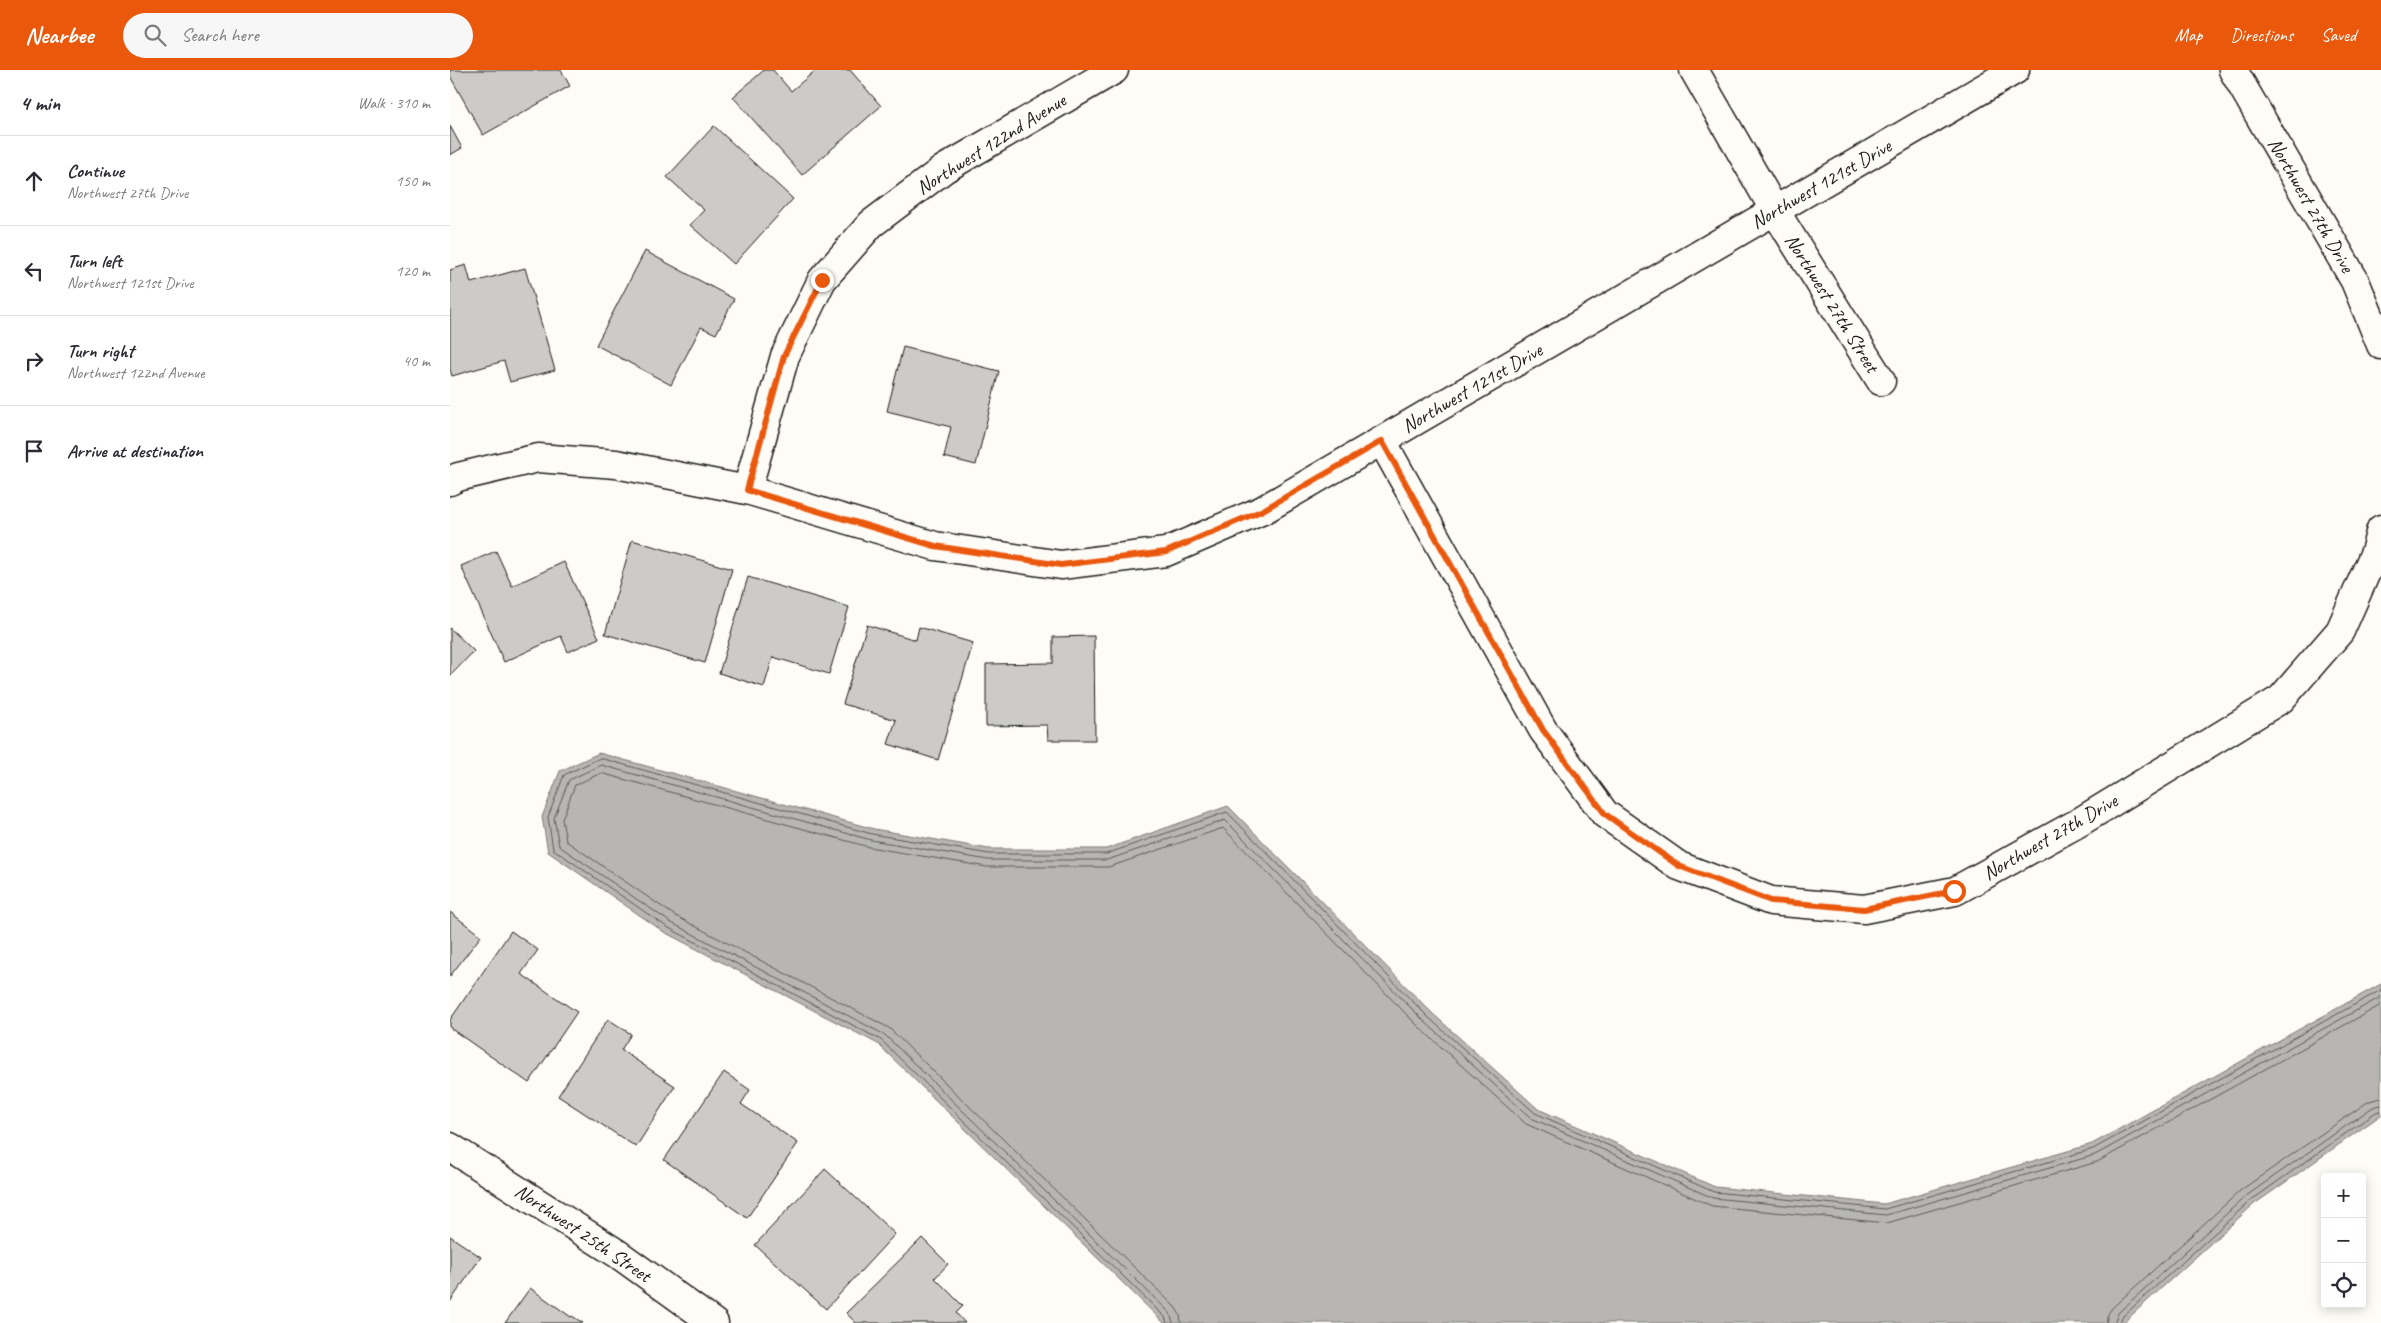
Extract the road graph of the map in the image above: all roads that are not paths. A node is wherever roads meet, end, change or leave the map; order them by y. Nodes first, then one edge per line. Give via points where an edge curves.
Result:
1 (1114, 70) edge
2 (1694, 70) edge
3 (2015, 70) edge
4 (2233, 70) edge
5 (1775, 211) junction
6 (2381, 345) edge
7 (1881, 381) dead end
8 (1382, 441) junction
9 (450, 481) edge
10 (747, 490) junction
11 (2381, 530) edge
12 (450, 1147) edge
13 (714, 1323) edge

1 - 10 street, Northwest 122nd Avenue via 944,169 871,224 822,280 784,356
2 - 5 street, Northwest 27th Street
3 - 5 street, Northwest 121st Drive
4 - 6 street, Northwest 27th Drive via 2355,281
5 - 7 street, Northwest 27th Street
5 - 8 street, Northwest 121st Drive
8 - 10 street, Northwest 121st Drive via 1263,510 1166,552 1061,565 935,546
8 - 11 street, Northwest 27th Drive via 1543,730 1605,814 1679,866 1771,901 1864,909 1954,891 2078,823 2281,699 2340,631 2375,552
9 - 10 street, Northwest 121st Drive via 538,458 616,464
12 - 13 street, Northwest 25th Street via 618,1254

